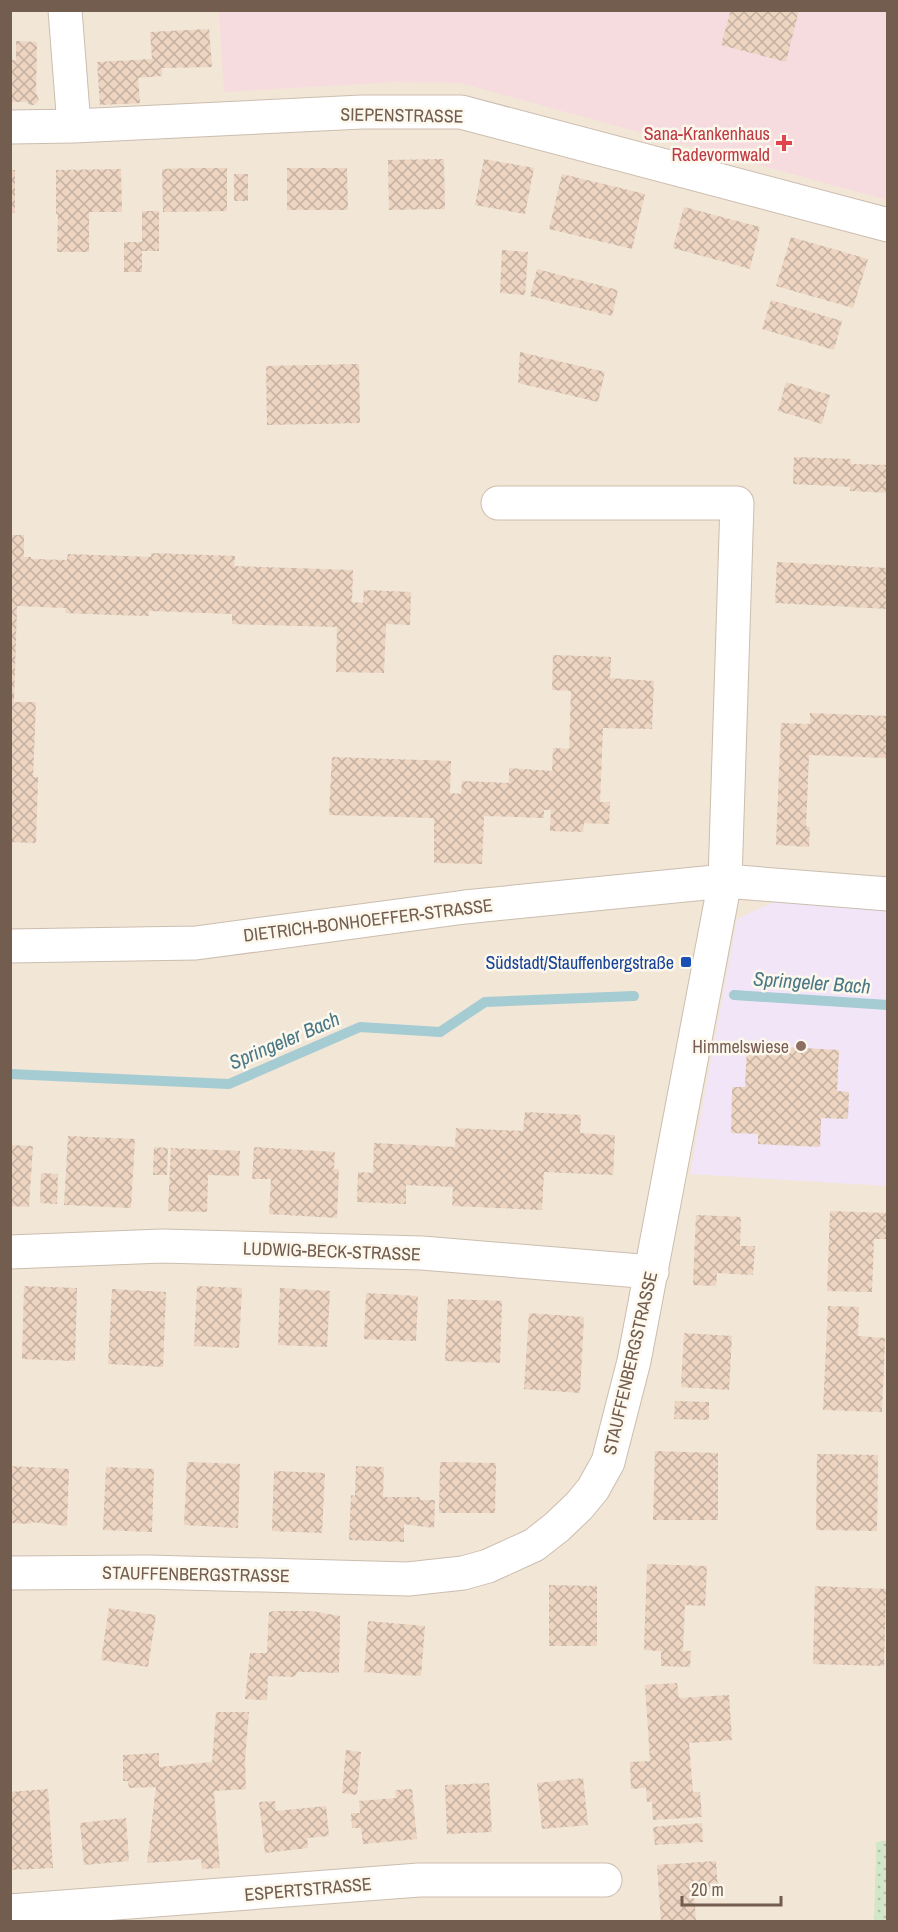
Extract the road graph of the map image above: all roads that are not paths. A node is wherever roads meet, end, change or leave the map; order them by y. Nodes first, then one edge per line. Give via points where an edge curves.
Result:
1 (65, 10) edge
2 (74, 126) junction
3 (10, 127) edge
4 (888, 225) edge
5 (498, 502) dead end
6 (724, 881) junction
7 (888, 894) edge
8 (10, 946) edge
9 (10, 1252) edge
10 (652, 1272) junction
11 (10, 1573) edge
12 (605, 1880) dead end
13 (10, 1911) edge
14 (92, 1914) edge

1 - 2 street
2 - 3 street, SIEPENSTRASSE
2 - 4 street, SIEPENSTRASSE via 362,112 461,112
5 - 6 street via 737,503
6 - 7 street, DIETRICH-BONHOEFFER-STRASSE
6 - 8 street, DIETRICH-BONHOEFFER-STRASSE via 465,906 196,943
6 - 10 street, STAUFFENBERGSTRASSE
9 - 10 street, LUDWIG-BECK-STRASSE via 162,1246 411,1253
10 - 11 street, STAUFFENBERGSTRASSE via 608,1462 579,1506 534,1545 514,1555 463,1573 408,1579 148,1572
12 - 14 street, ESPERTSTRASSE via 419,1880
13 - 14 street, ESPERTSTRASSE

